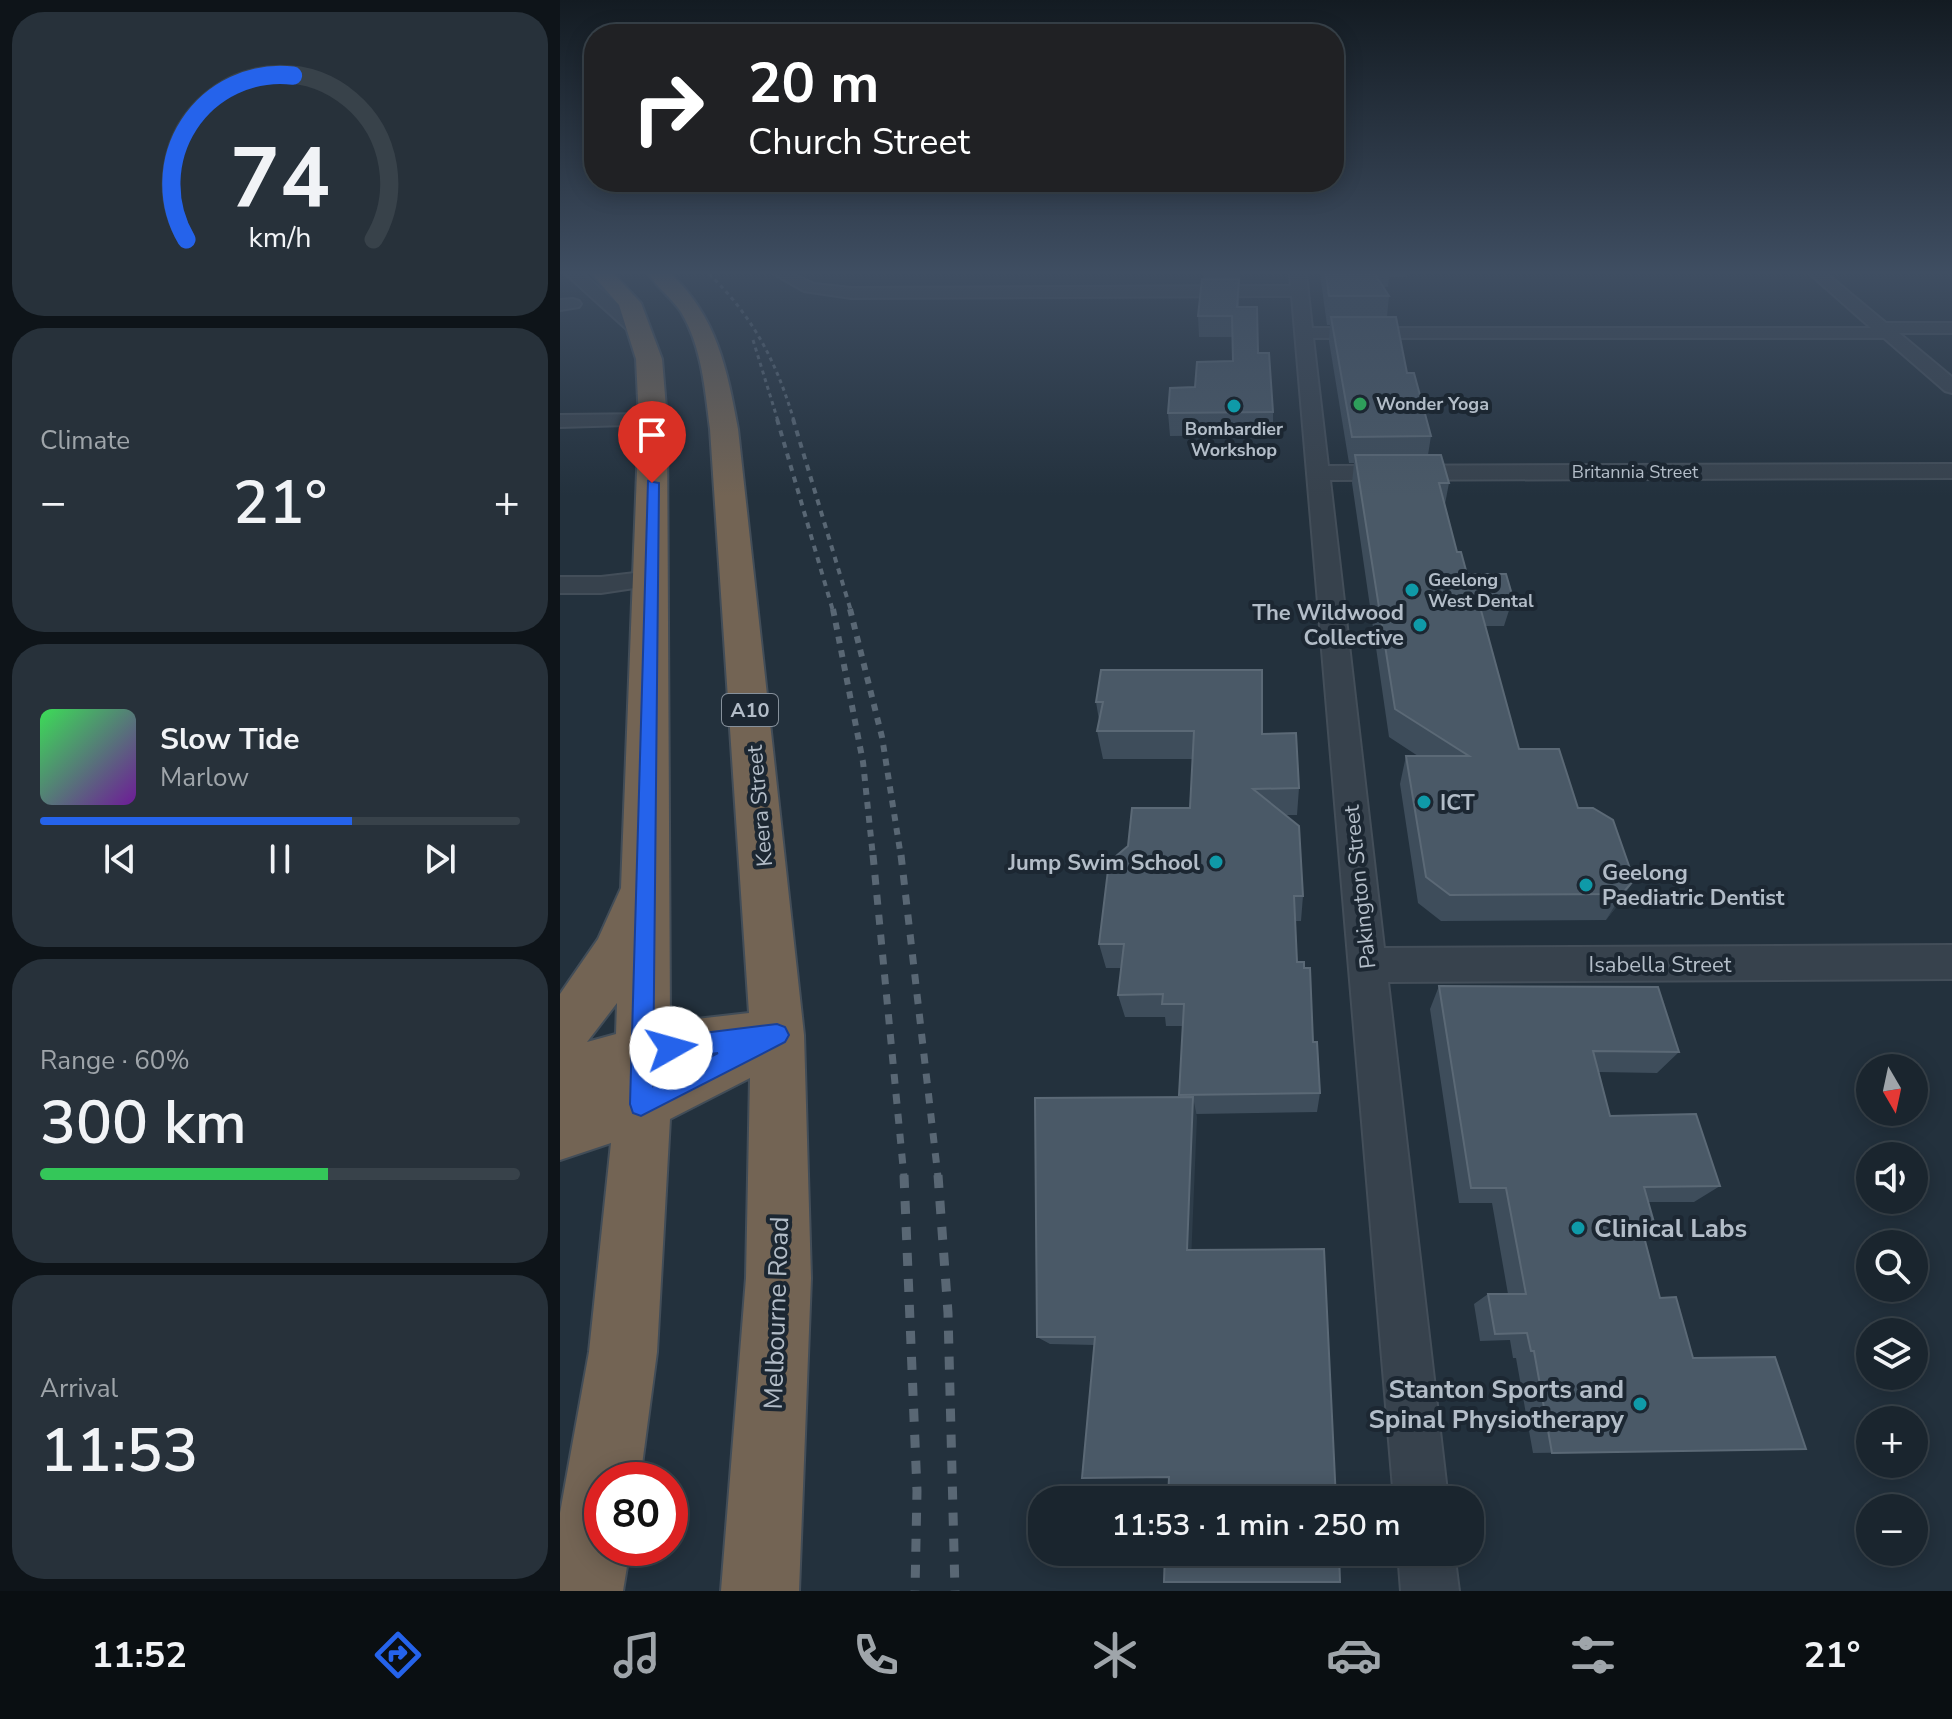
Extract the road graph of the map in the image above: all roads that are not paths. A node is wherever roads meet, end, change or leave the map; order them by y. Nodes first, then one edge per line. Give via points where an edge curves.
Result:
1 (645, 348) edge
2 (699, 348) edge
3 (710, 348) edge
4 (1305, 348) edge
5 (1906, 348) edge
6 (717, 386) junction
7 (1952, 387) edge
8 (653, 420) junction
9 (560, 421) edge
10 (1952, 471) edge
11 (1317, 473) junction
12 (652, 579) junction
13 (560, 585) edge
14 (648, 866) junction
15 (1952, 962) edge
16 (1367, 965) junction
17 (560, 1032) edge
18 (777, 1035) junction
19 (560, 1078) edge
20 (643, 1078) junction
21 (560, 1131) edge
22 (606, 1462) edge
23 (1420, 1486) edge
24 (588, 1566) edge
25 (1427, 1566) edge
26 (584, 1591) edge
27 (760, 1591) edge
28 (1430, 1591) edge

1 - 8 highway
2 - 6 highway, A10
3 - 6 highway
4 - 11 street, Pakington Street
5 - 7 street
6 - 18 highway, Keera Street / A10
8 - 9 street
8 - 12 highway
10 - 11 street, Britannia Street
11 - 16 street, Pakington Street
12 - 13 street
12 - 14 highway
14 - 17 highway via 614,960
14 - 20 highway
15 - 16 street, Isabella Street
16 - 23 street, Pakington Street
18 - 20 highway
18 - 27 highway, Melbourne Road / A10 via 776,1328
19 - 20 highway
20 - 21 highway
20 - 22 highway via 623,1352
24 - 26 highway
25 - 28 street

